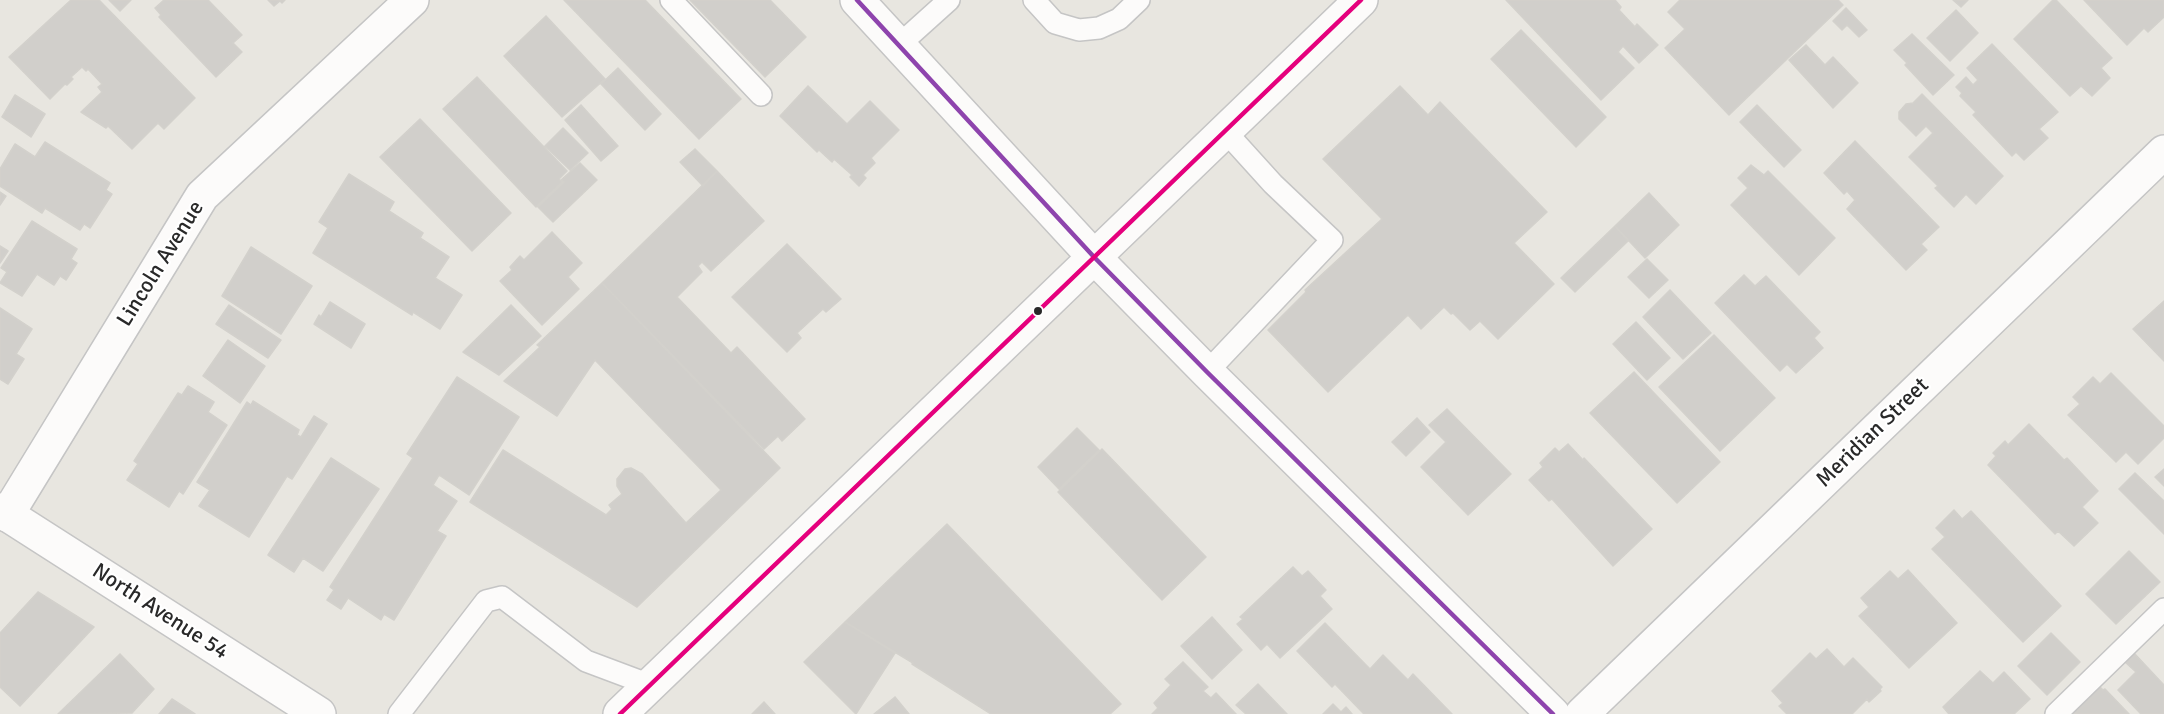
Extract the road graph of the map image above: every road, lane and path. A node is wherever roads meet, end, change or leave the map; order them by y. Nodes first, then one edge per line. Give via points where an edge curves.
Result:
1 (412, 0) edge
2 (671, 0) edge
3 (857, 0) edge
4 (949, 0) edge
5 (1034, 0) edge
6 (1139, 0) edge
7 (1361, 0) edge
8 (899, 45) junction
9 (761, 94) dead end
10 (1225, 132) junction
11 (2164, 152) edge
12 (1094, 257) junction
13 (1207, 372) junction
14 (4, 512) edge
15 (2164, 609) edge
16 (650, 685) junction
17 (319, 714) edge
18 (399, 714) edge
19 (620, 714) edge
20 (1553, 714) edge
21 (1582, 714) edge
22 (2056, 714) edge

1 - 14 street, Lincoln Avenue via 202,196
2 - 9 lane
3 - 8 street
4 - 8 lane
5 - 6 lane via 1055,23 1079,30 1099,28 1119,19
7 - 10 street
8 - 12 street
10 - 12 street
10 - 13 lane via 1332,240
11 - 21 street, Meridian Street
12 - 13 street
12 - 16 street
13 - 20 street
14 - 17 street, North Avenue 54
15 - 22 lane
16 - 18 lane via 586,661 502,597 486,602
16 - 19 street

